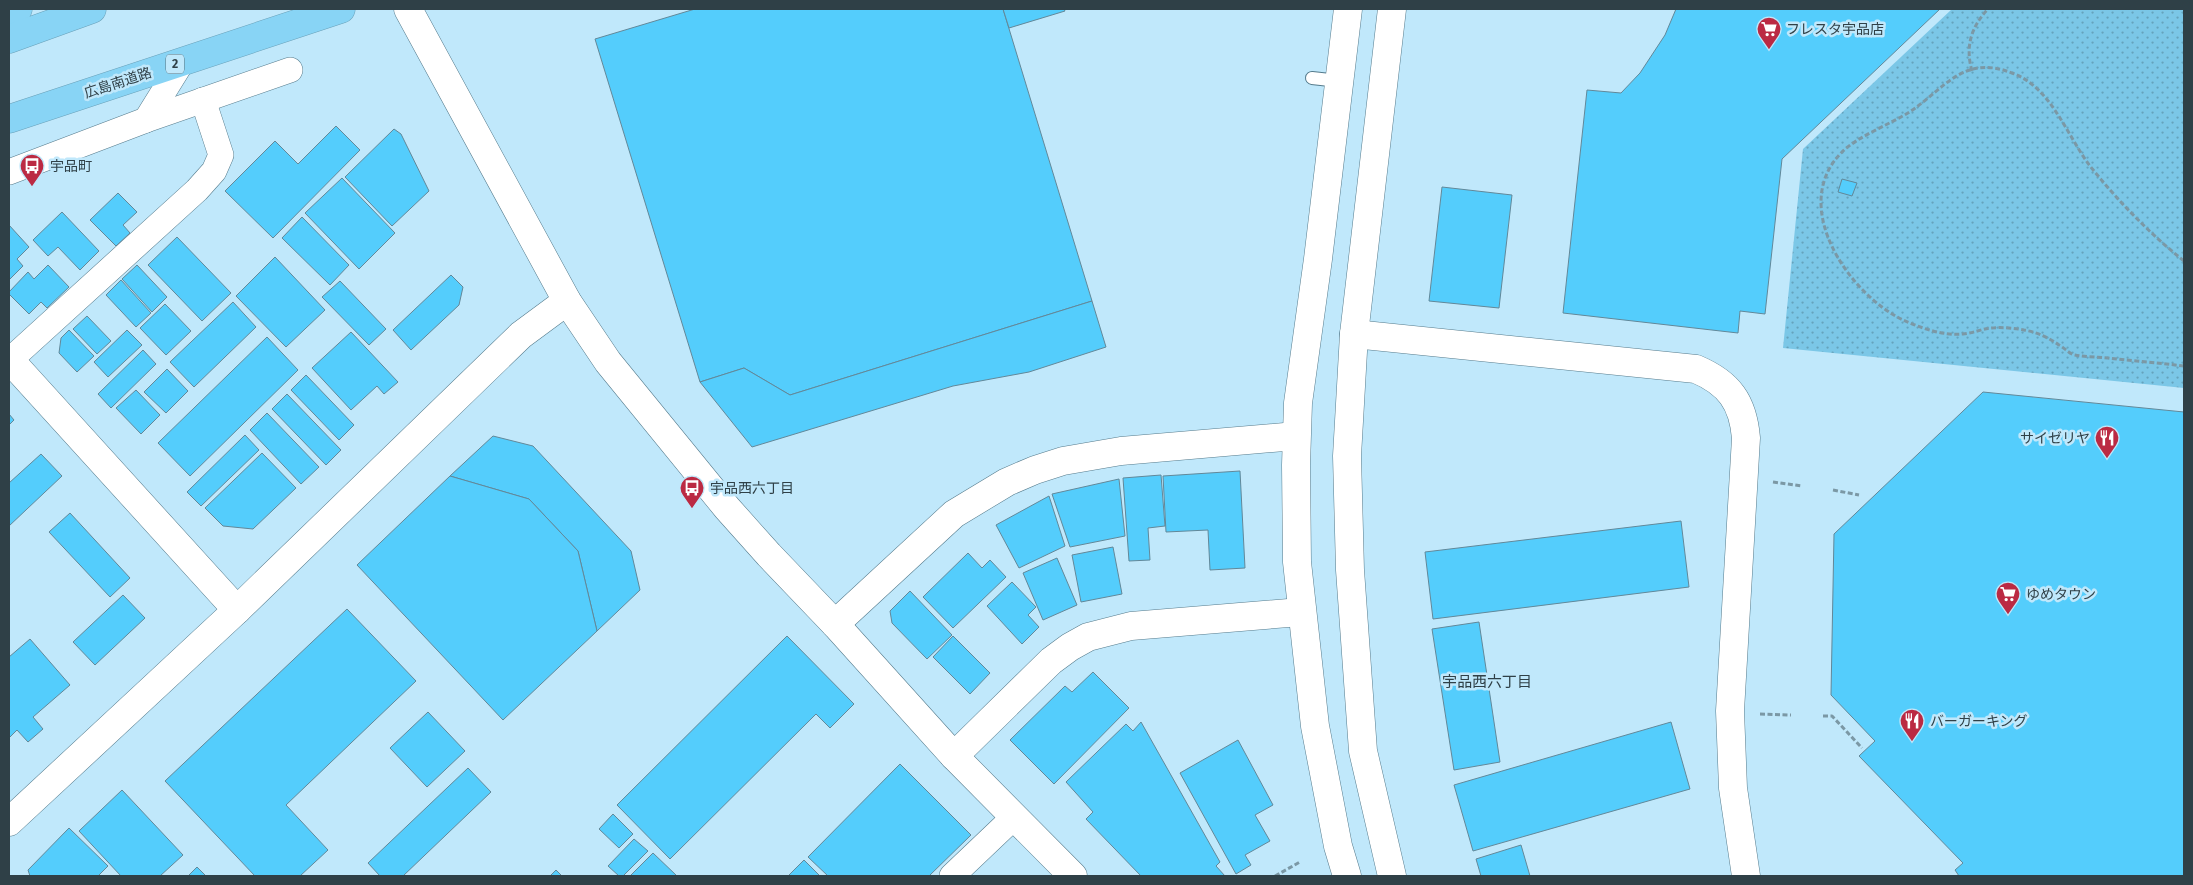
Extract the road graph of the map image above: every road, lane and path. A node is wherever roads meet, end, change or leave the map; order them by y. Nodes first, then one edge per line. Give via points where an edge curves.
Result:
1 (18, 9) edge
2 (92, 9) edge
3 (341, 9) edge
4 (408, 9) edge
5 (1348, 9) edge
6 (1392, 9) edge
7 (1988, 9) edge
8 (9, 12) edge
9 (9, 39) edge
10 (182, 62) junction
11 (290, 70) dead end
12 (1972, 71) junction
13 (1312, 78) dead end
14 (1339, 82) junction
15 (203, 100) junction
16 (9, 119) edge
17 (146, 120) junction
18 (9, 172) edge
19 (2184, 261) edge
20 (567, 301) junction
21 (1354, 334) junction
22 (10, 360) edge
23 (2184, 366) edge
24 (1296, 436) junction
25 (1767, 482) dead end
26 (1802, 486) dead end
27 (1833, 490) dead end
28 (1859, 495) dead end
29 (237, 610) junction
30 (1301, 612) junction
31 (835, 624) junction
32 (1754, 714) dead end
33 (1791, 716) dead end
34 (1823, 716) dead end
35 (1862, 748) dead end
36 (954, 756) junction
37 (1014, 817) junction
38 (9, 822) edge
39 (1300, 862) dead end
40 (952, 876) edge
41 (1073, 876) edge
42 (1275, 876) edge
43 (1347, 876) edge
44 (1392, 876) edge
45 (1746, 876) edge

1 - 8 highway
2 - 9 highway
3 - 10 highway, 広島南道路 / 2
4 - 20 street
5 - 14 street
6 - 21 street
7 - 12 path via 1974,28 1968,45
10 - 16 highway, 広島南道路 / 2
10 - 17 street
11 - 15 street
12 - 19 path via 1995,68 2024,78 2038,88 2110,191
12 - 23 path via 1950,79 1895,122 1854,143 1831,167 1825,181 1822,213 1836,255 1850,278 1888,312 1930,330 1962,334 1990,328 2014,328 2045,337 2072,355
13 - 14 lane
14 - 24 street
15 - 17 street
15 - 22 street via 221,155 214,171
17 - 18 street
20 - 29 street via 521,335
20 - 31 street via 608,362 727,508
21 - 44 street via 1347,456 1350,570 1363,751
21 - 45 street via 1696,369 1721,383 1739,405 1745,422 1746,459 1730,711 1733,788
22 - 29 street
24 - 30 street via 1297,562
24 - 31 street via 1102,454 1035,470 1007,482 954,514
25 - 26 path
27 - 28 path
29 - 38 street
30 - 36 street via 1131,626 1088,637 1051,661
30 - 43 street via 1315,726 1338,846
31 - 36 street
32 - 33 path
34 - 35 path via 1832,716
36 - 37 street
37 - 40 street
37 - 41 street
39 - 42 path

